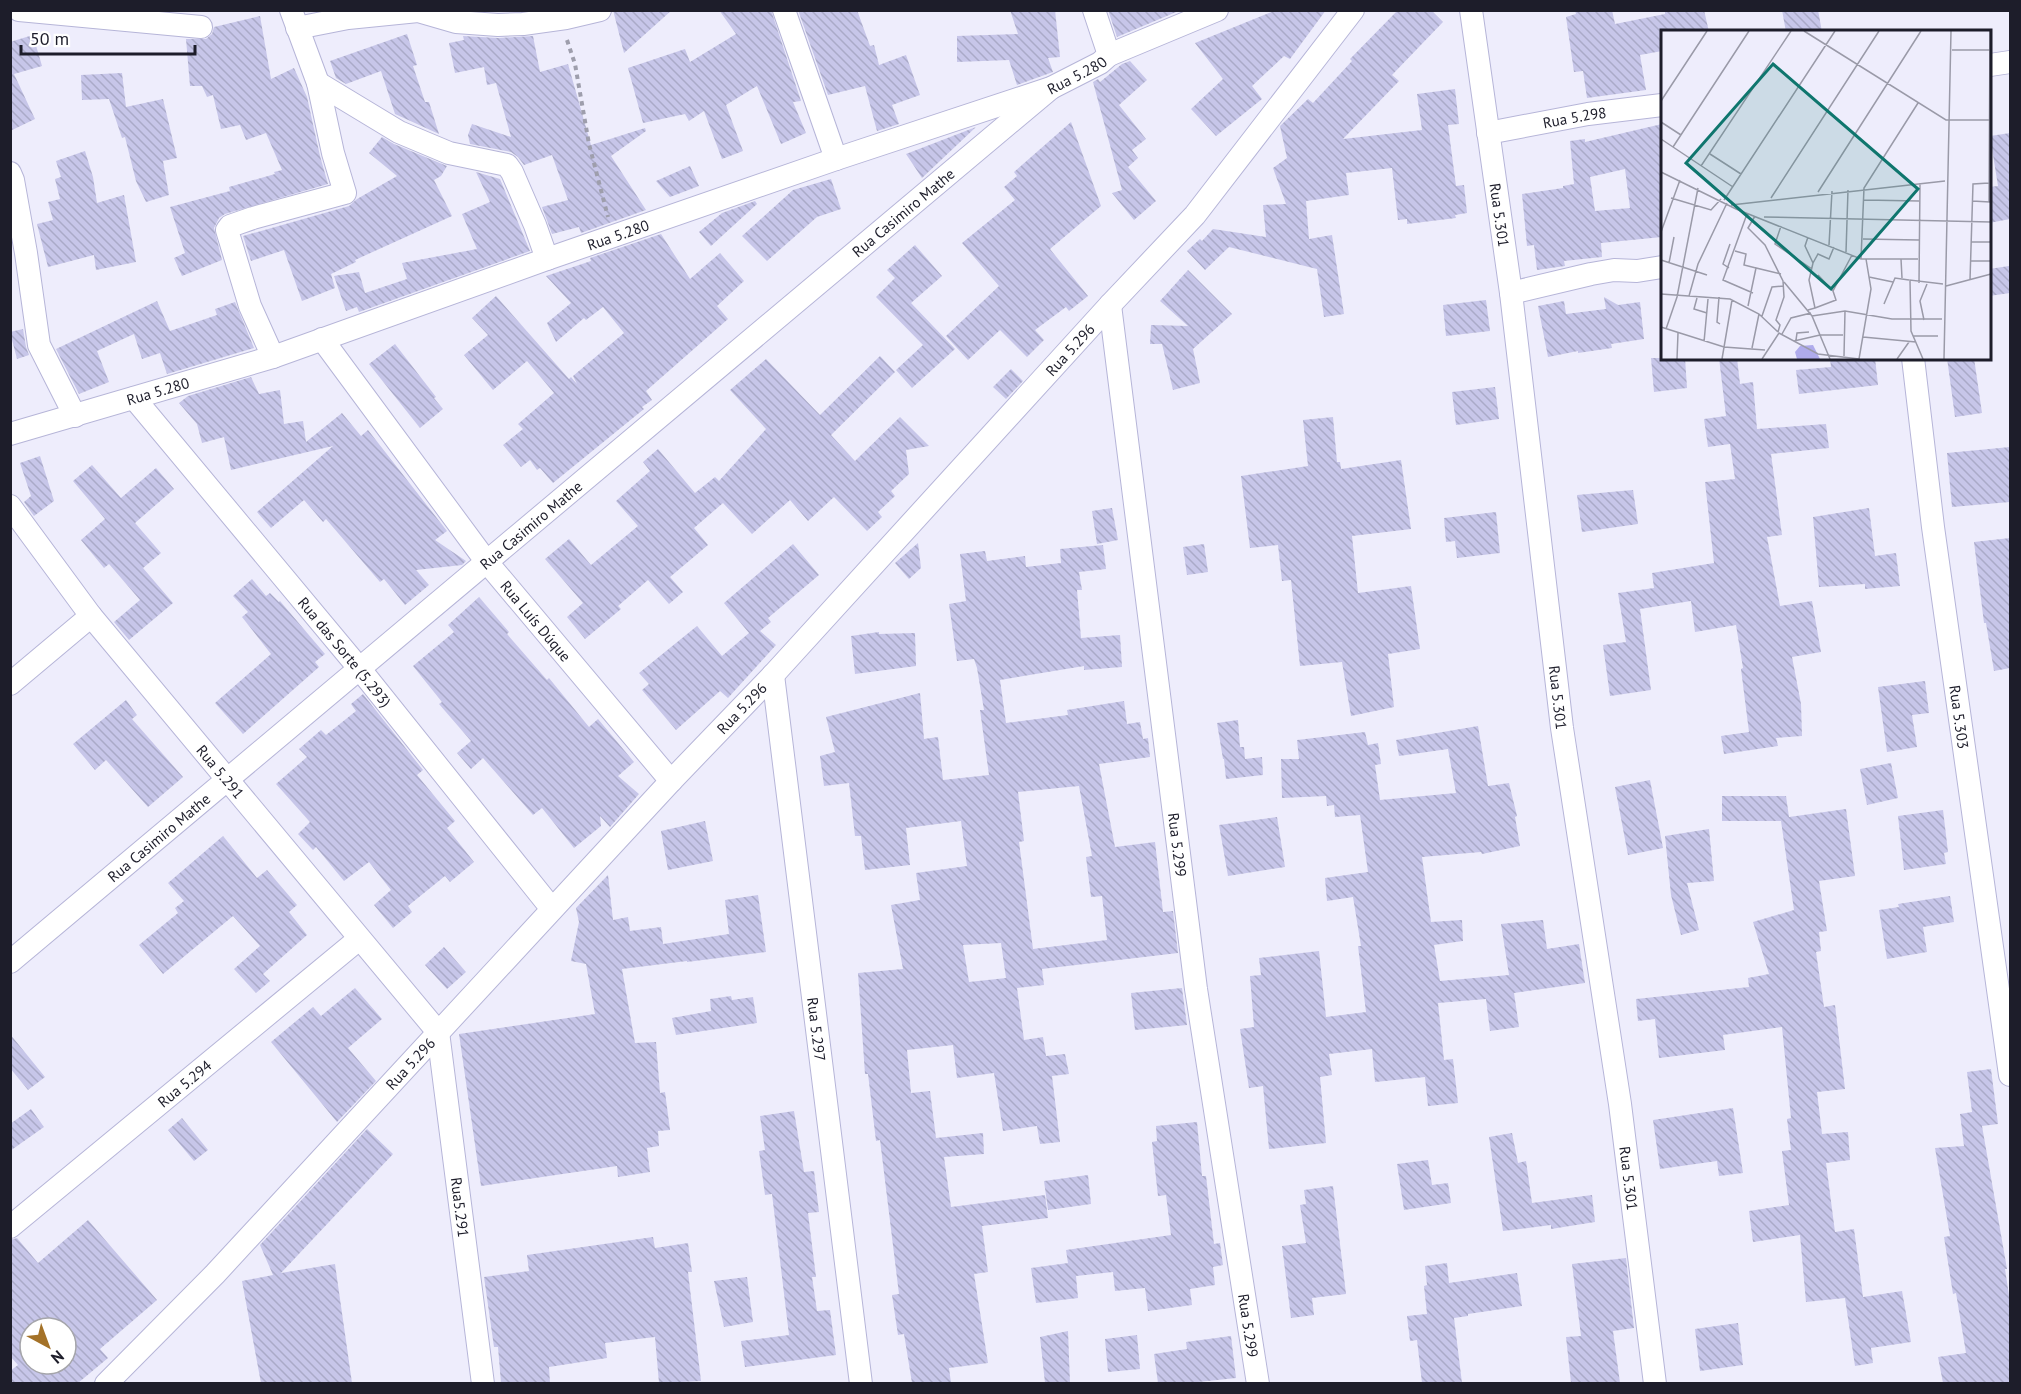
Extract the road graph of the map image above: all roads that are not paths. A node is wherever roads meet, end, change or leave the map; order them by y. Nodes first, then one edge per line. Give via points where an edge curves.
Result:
1 (19, 10) edge
2 (600, 10) edge
3 (784, 10) edge
4 (1094, 10) edge
5 (1217, 10) edge
6 (1353, 10) edge
7 (1471, 10) edge
8 (101, 14) edge
9 (1192, 14) edge
10 (294, 19) edge
11 (201, 27) dead end
12 (1108, 56) junction
13 (2010, 62) edge
14 (1991, 65) edge
15 (318, 83) junction
16 (1051, 88) junction
17 (1661, 105) edge
18 (1488, 133) junction
19 (836, 159) junction
20 (10, 173) edge
21 (547, 259) junction
22 (1661, 267) edge
23 (1511, 293) junction
24 (1110, 305) junction
25 (322, 339) junction
26 (273, 357) junction
27 (1912, 360) edge
28 (134, 399) junction
29 (75, 416) junction
30 (10, 434) edge
31 (10, 506) edge
32 (486, 561) junction
33 (91, 616) junction
34 (359, 668) junction
35 (773, 675) junction
36 (10, 684) edge
37 (227, 779) junction
38 (671, 781) junction
39 (552, 909) junction
40 (359, 939) junction
41 (10, 962) edge
42 (438, 1032) junction
43 (2010, 1075) edge
44 (10, 1227) edge
45 (106, 1383) edge
46 (483, 1383) edge
47 (861, 1383) edge
48 (1258, 1383) edge
49 (1655, 1383) edge

1 - 8 street
2 - 10 street via 498,25 456,22 418,11
3 - 19 street
4 - 12 street
5 - 9 street, Rua 5.280
6 - 24 street, Rua 5.296 via 1196,215
7 - 18 street, Rua 5.301
8 - 11 street
9 - 12 street, Rua 5.280
10 - 15 street
12 - 16 street, Rua 5.280
13 - 14 street
15 - 21 street via 399,132 448,153 507,165
15 - 26 street via 345,193 227,230 250,306
16 - 19 street, Rua 5.280
16 - 32 street, Rua Casimiro Mathe
17 - 18 street, Rua 5.298
18 - 23 street, Rua 5.301
19 - 21 street, Rua 5.280
20 - 29 street via 39,345
21 - 25 street, Rua 5.280
22 - 23 street via 1614,270
23 - 49 street, Rua 5.301 via 1562,728 1620,1104
24 - 35 street, Rua 5.296
24 - 48 street, Rua 5.299 via 1196,989
25 - 26 street, Rua 5.280
25 - 32 street, Rua Luís Dúque
26 - 28 street, Rua 5.280
27 - 43 street, Rua 5.303
28 - 29 street, Rua 5.280
28 - 34 street, Rua das Sorte (5.293)
29 - 30 street, Rua 5.280
31 - 33 street, Rua 5.291
32 - 34 street, Rua Casimiro Mathe
32 - 38 street, Rua Luís Dúque
33 - 36 street
33 - 37 street, Rua 5.291
34 - 37 street, Rua Casimiro Mathe
34 - 39 street, Rua das Sorte (5.293)
35 - 38 street, Rua 5.296
35 - 47 street, Rua 5.297
37 - 40 street, Rua 5.291
37 - 41 street, Rua Casimiro Mathe
38 - 39 street, Rua 5.296
39 - 42 street, Rua 5.296
40 - 42 street, Rua 5.291
40 - 44 street, Rua 5.294
42 - 45 street, Rua 5.296 via 215,1274
42 - 46 street, Rua5.291

